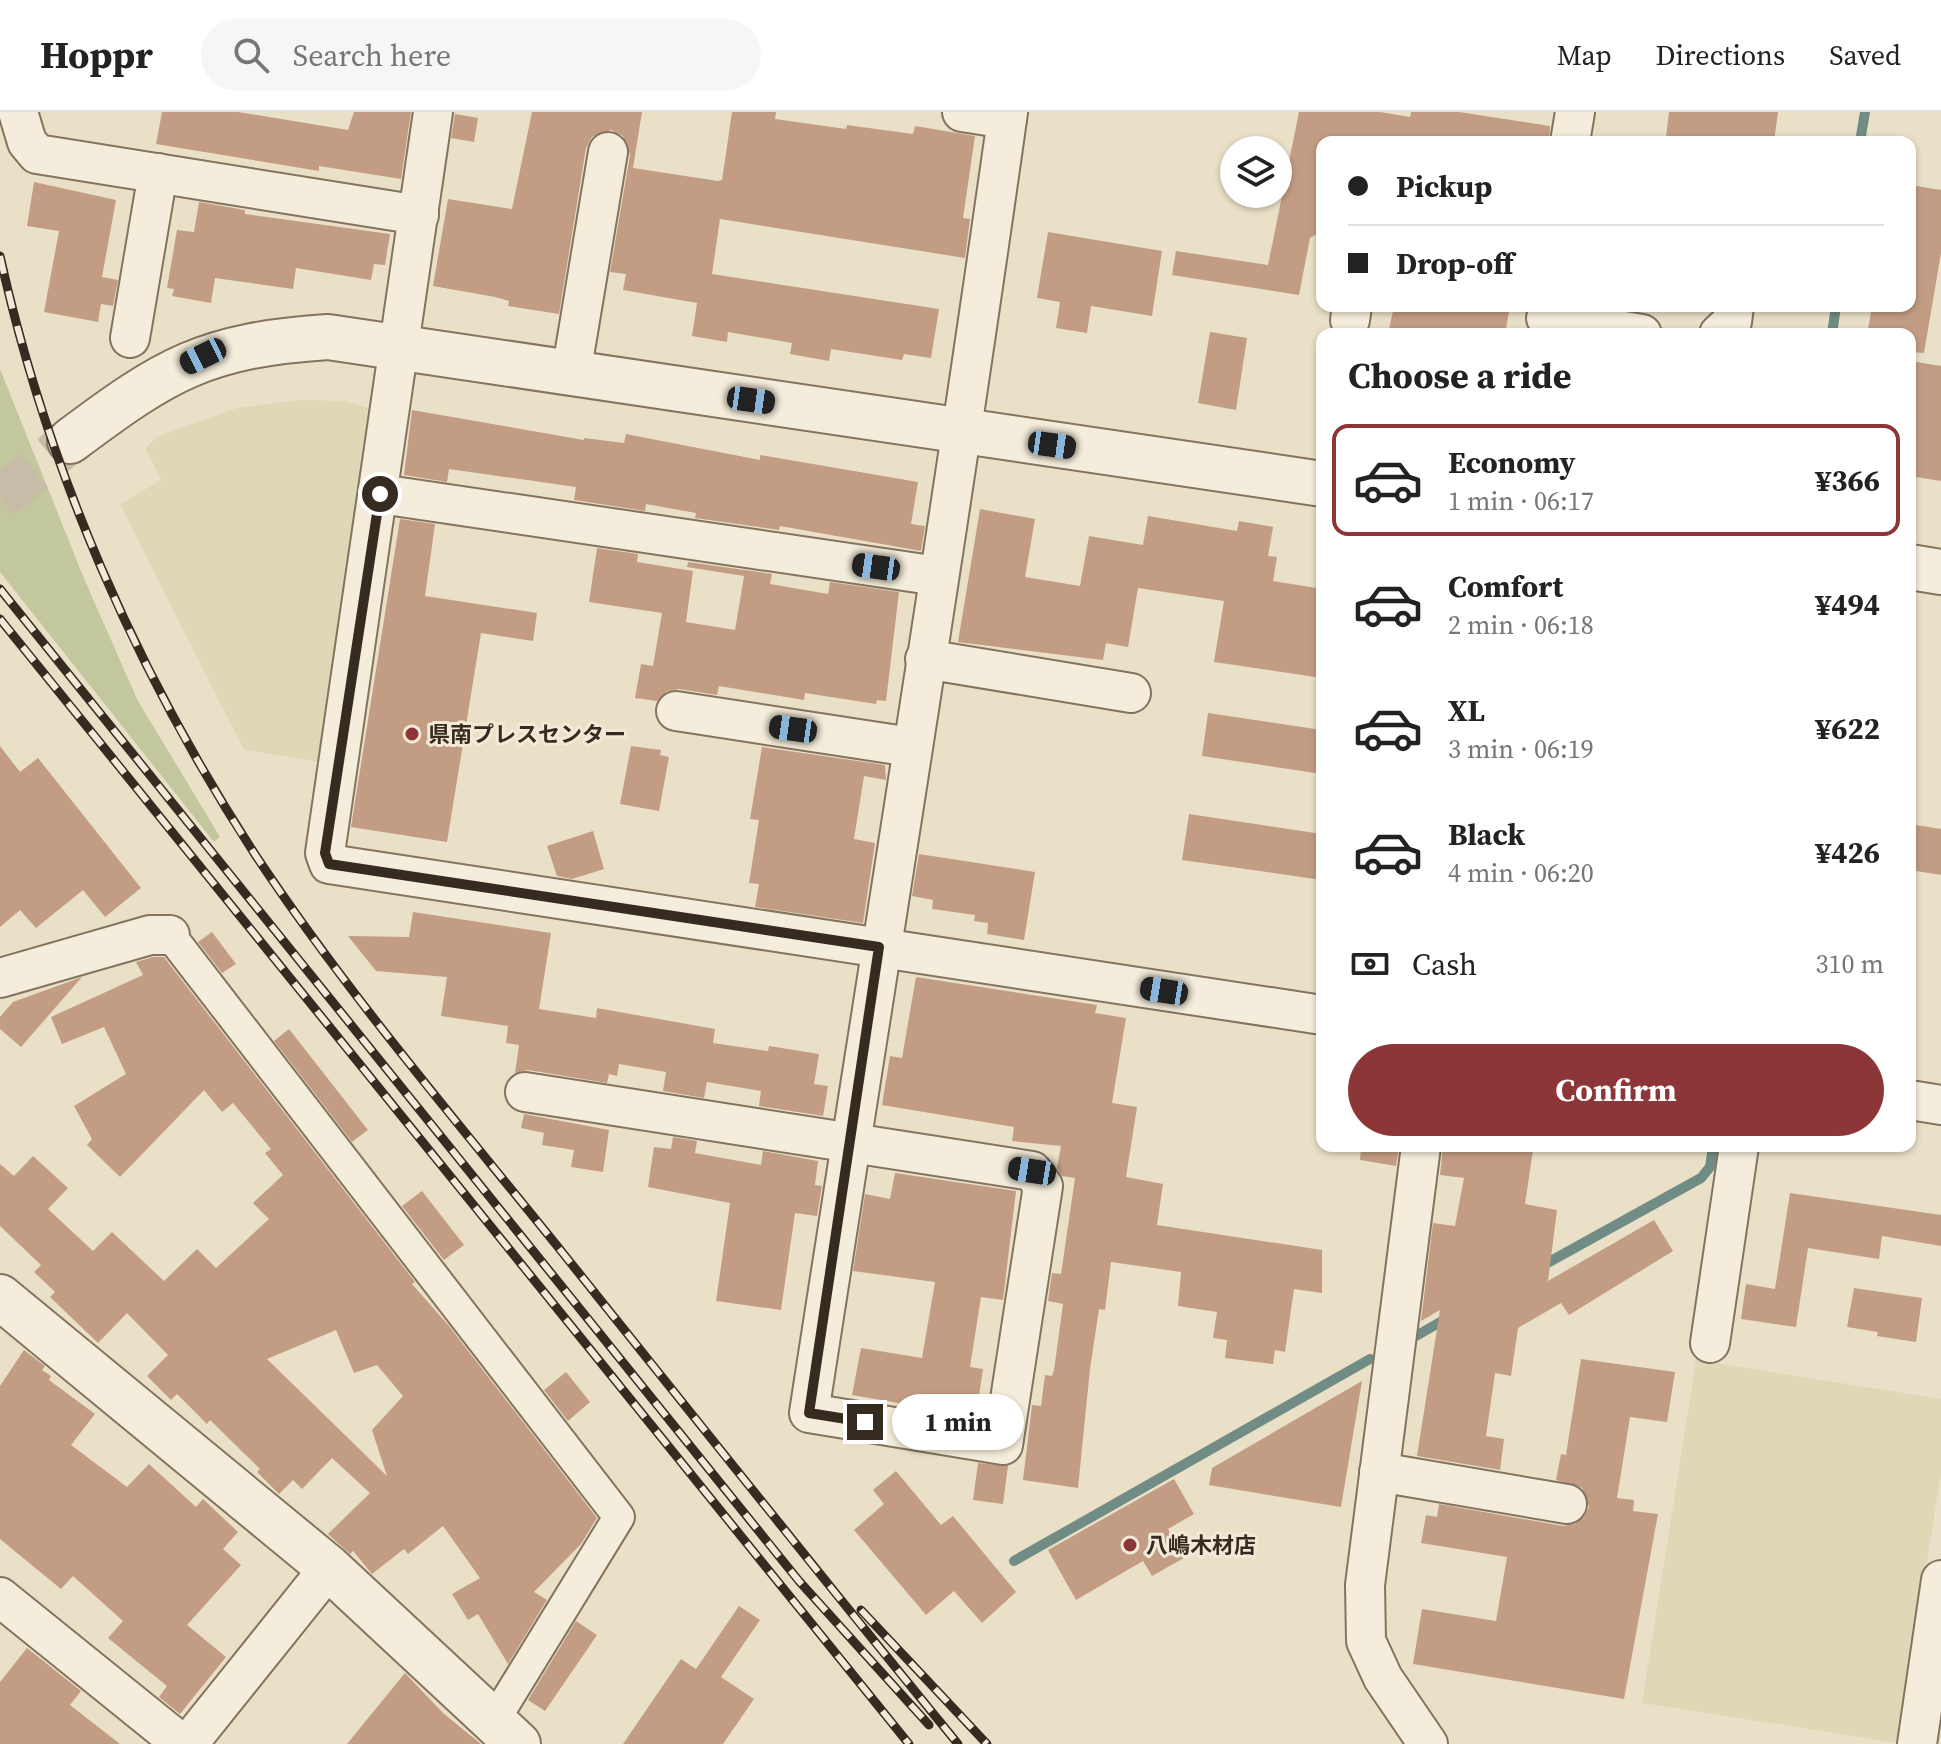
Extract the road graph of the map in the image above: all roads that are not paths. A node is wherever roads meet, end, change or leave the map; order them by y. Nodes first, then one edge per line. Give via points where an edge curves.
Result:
1 (18, 112) edge
2 (433, 112) edge
3 (962, 112) edge
4 (1575, 112) edge
5 (1008, 116) edge
6 (1571, 136) edge
7 (608, 152) dead end
8 (158, 173) junction
9 (419, 215) junction
10 (1546, 319) edge
11 (1604, 328) edge
12 (130, 338) dead end
13 (402, 346) junction
14 (571, 374) junction
15 (961, 432) junction
16 (70, 441) tunnel mouth
17 (1316, 483) edge
18 (380, 494) junction
19 (1916, 568) edge
20 (1941, 572) edge
21 (938, 576) junction
22 (925, 659) junction
23 (1131, 693) dead end
24 (676, 711) dead end
25 (911, 747) junction
26 (170, 935) joint
27 (879, 947) junction
28 (6, 967) edge
29 (1316, 1014) edge
30 (525, 1092) dead end
31 (1916, 1101) edge
32 (1941, 1105) edge
33 (851, 1143) junction
34 (1420, 1152) edge
35 (1738, 1152) edge
36 (0, 1297) edge
37 (1710, 1343) dead end
38 (1379, 1472) junction
39 (1567, 1504) dead end
40 (329, 1568) junction
41 (1941, 1580) edge
42 (0, 1597) edge
43 (507, 1732) edge
44 (182, 1744) edge
45 (188, 1744) edge
46 (1428, 1744) edge
47 (1917, 1744) edge

1 - 8 street via 27,142 37,154
2 - 9 street
3 - 5 street
4 - 6 street
5 - 15 street
7 - 14 street
8 - 9 street
8 - 12 street
9 - 13 street
10 - 11 street
13 - 14 street
13 - 16 street via 328,337 270,341 203,356 138,390
13 - 18 street
14 - 15 street
15 - 17 street
15 - 21 street
18 - 21 street
18 - 27 street via 325,853 329,864
19 - 20 street
21 - 22 street
22 - 23 street
22 - 25 street
24 - 25 street
25 - 27 street
26 - 28 street
26 - 43 street via 619,1517
27 - 29 street
27 - 33 street
30 - 33 street
31 - 32 street
33 - 33 street via 1032,1171 1043,1186 1003,1445 809,1413
34 - 38 street
35 - 37 street
36 - 40 street
38 - 39 street
38 - 46 street via 1365,1585 1366,1641 1383,1678
40 - 43 street
40 - 45 street
41 - 47 street
42 - 44 street

